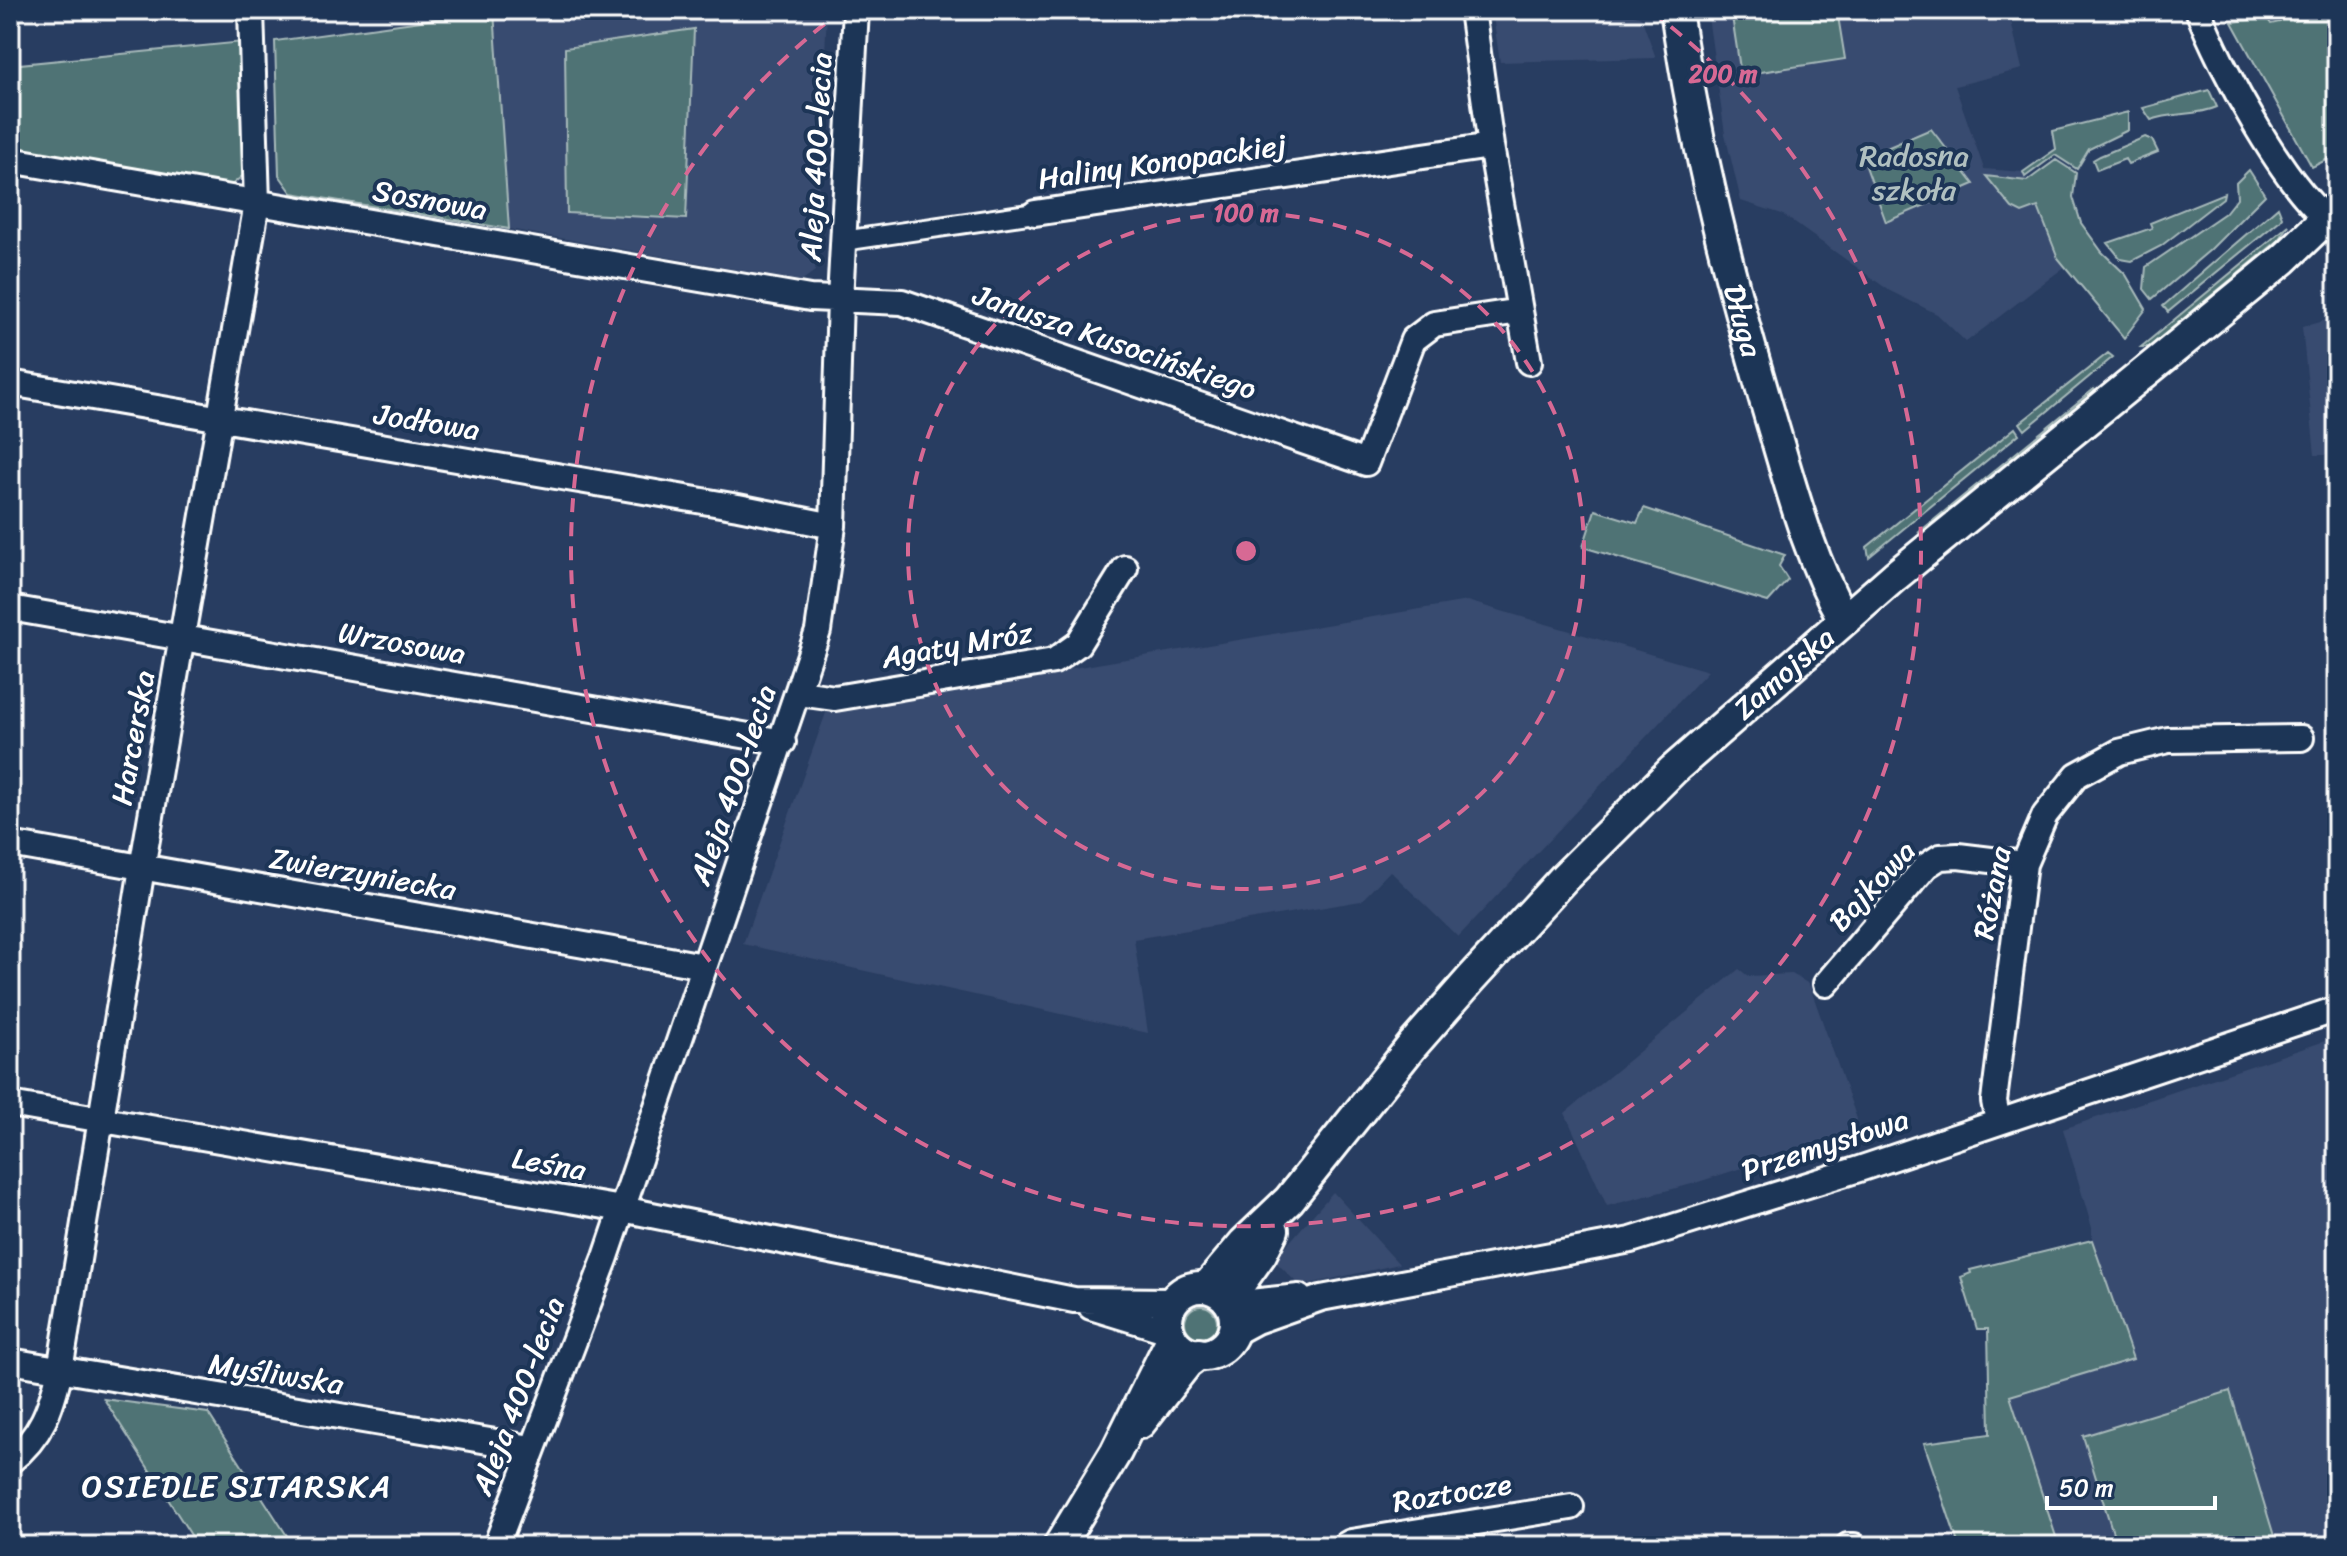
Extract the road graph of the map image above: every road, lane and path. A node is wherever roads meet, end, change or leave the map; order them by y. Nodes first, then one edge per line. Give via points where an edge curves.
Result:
1 (251, 10) edge
2 (856, 10) edge
3 (1472, 10) edge
4 (1676, 10) edge
5 (2198, 10) edge
6 (1491, 146) junction
7 (10, 160) edge
8 (257, 203) junction
9 (1035, 213) joint
10 (2334, 218) edge
11 (843, 241) junction
12 (840, 299) junction
13 (1520, 311) junction
14 (1529, 362) dead end
15 (10, 383) edge
16 (220, 420) junction
17 (833, 526) junction
18 (1125, 568) dead end
19 (10, 608) edge
20 (1844, 620) junction
21 (184, 638) junction
22 (799, 693) junction
23 (2301, 738) dead end
24 (783, 742) junction
25 (10, 844) edge
26 (2024, 864) junction
27 (142, 868) junction
28 (704, 966) junction
29 (1826, 984) dead end
30 (2337, 1009) edge
31 (10, 1104) edge
32 (101, 1119) junction
33 (1998, 1122) junction
34 (622, 1209) junction
35 (1074, 1300) junction
36 (1173, 1301) junction
37 (1225, 1306) junction
38 (1171, 1335) junction
39 (1199, 1354) junction
40 (10, 1361) edge
41 (60, 1370) junction
42 (531, 1448) junction
43 (1116, 1452) junction
44 (10, 1461) edge
45 (1571, 1507) dead end
46 (496, 1546) edge
47 (1059, 1546) edge
48 (1344, 1546) edge

1 - 8 street, Harcerska
2 - 11 street, Aleja 400-lecia
3 - 6 street
4 - 20 street, Długa via 1708,185 1746,333 1815,558
5 - 10 street via 2266,139 2312,206
6 - 9 street, Haliny Konopackiej
6 - 13 street
7 - 8 street, Sosnowa
8 - 12 street, Sosnowa
8 - 16 street, Harcerska
9 - 11 street, Haliny Konopackiej
10 - 20 street, Zamojska
11 - 12 street, Aleja 400-lecia
12 - 13 street, Janusza Kusocińskiego via 902,302 1366,463 1413,340 1434,324
12 - 17 street, Aleja 400-lecia
13 - 14 street
15 - 16 street, Jodłowa
16 - 17 street, Jodłowa
16 - 21 street, Harcerska
17 - 22 street, Aleja 400-lecia via 818,631
18 - 22 street, Agaty Mróz via 1078,644 1054,661 835,698
19 - 21 street, Wrzosowa
20 - 37 street, Zamojska via 1673,770 1564,878 1412,1046 1289,1200
21 - 24 street, Wrzosowa
21 - 27 street, Harcerska
22 - 24 street, Aleja 400-lecia
23 - 26 street, Różana via 2168,740 2119,752 2077,775 2045,815
24 - 28 street, Aleja 400-lecia
25 - 27 street, Zwierzyniecka
26 - 29 street, Bajkowa via 1940,857 1926,866
26 - 33 street, Różana via 1994,1101
27 - 28 street, Zwierzyniecka
27 - 32 street, Harcerska
28 - 34 street, Aleja 400-lecia
30 - 33 street, Przemysłowa
31 - 32 street, Leśna
32 - 34 street, Leśna
32 - 41 street, Harcerska
33 - 37 street, Przemysłowa via 1631,1240 1321,1298 1256,1321
34 - 35 street, Leśna
34 - 42 street, Aleja 400-lecia
35 - 36 street, Leśna
35 - 38 street, Leśna
36 - 37 street via 1192,1288
36 - 38 street via 1168,1312
37 - 39 street via 1222,1348
38 - 39 street via 1181,1348
38 - 43 street
39 - 43 street
40 - 41 street, Myśliwska
41 - 42 street, Myśliwska
41 - 44 street, Harcerska via 44,1423
42 - 46 street, Aleja 400-lecia
43 - 47 street
45 - 48 street, Roztocze

